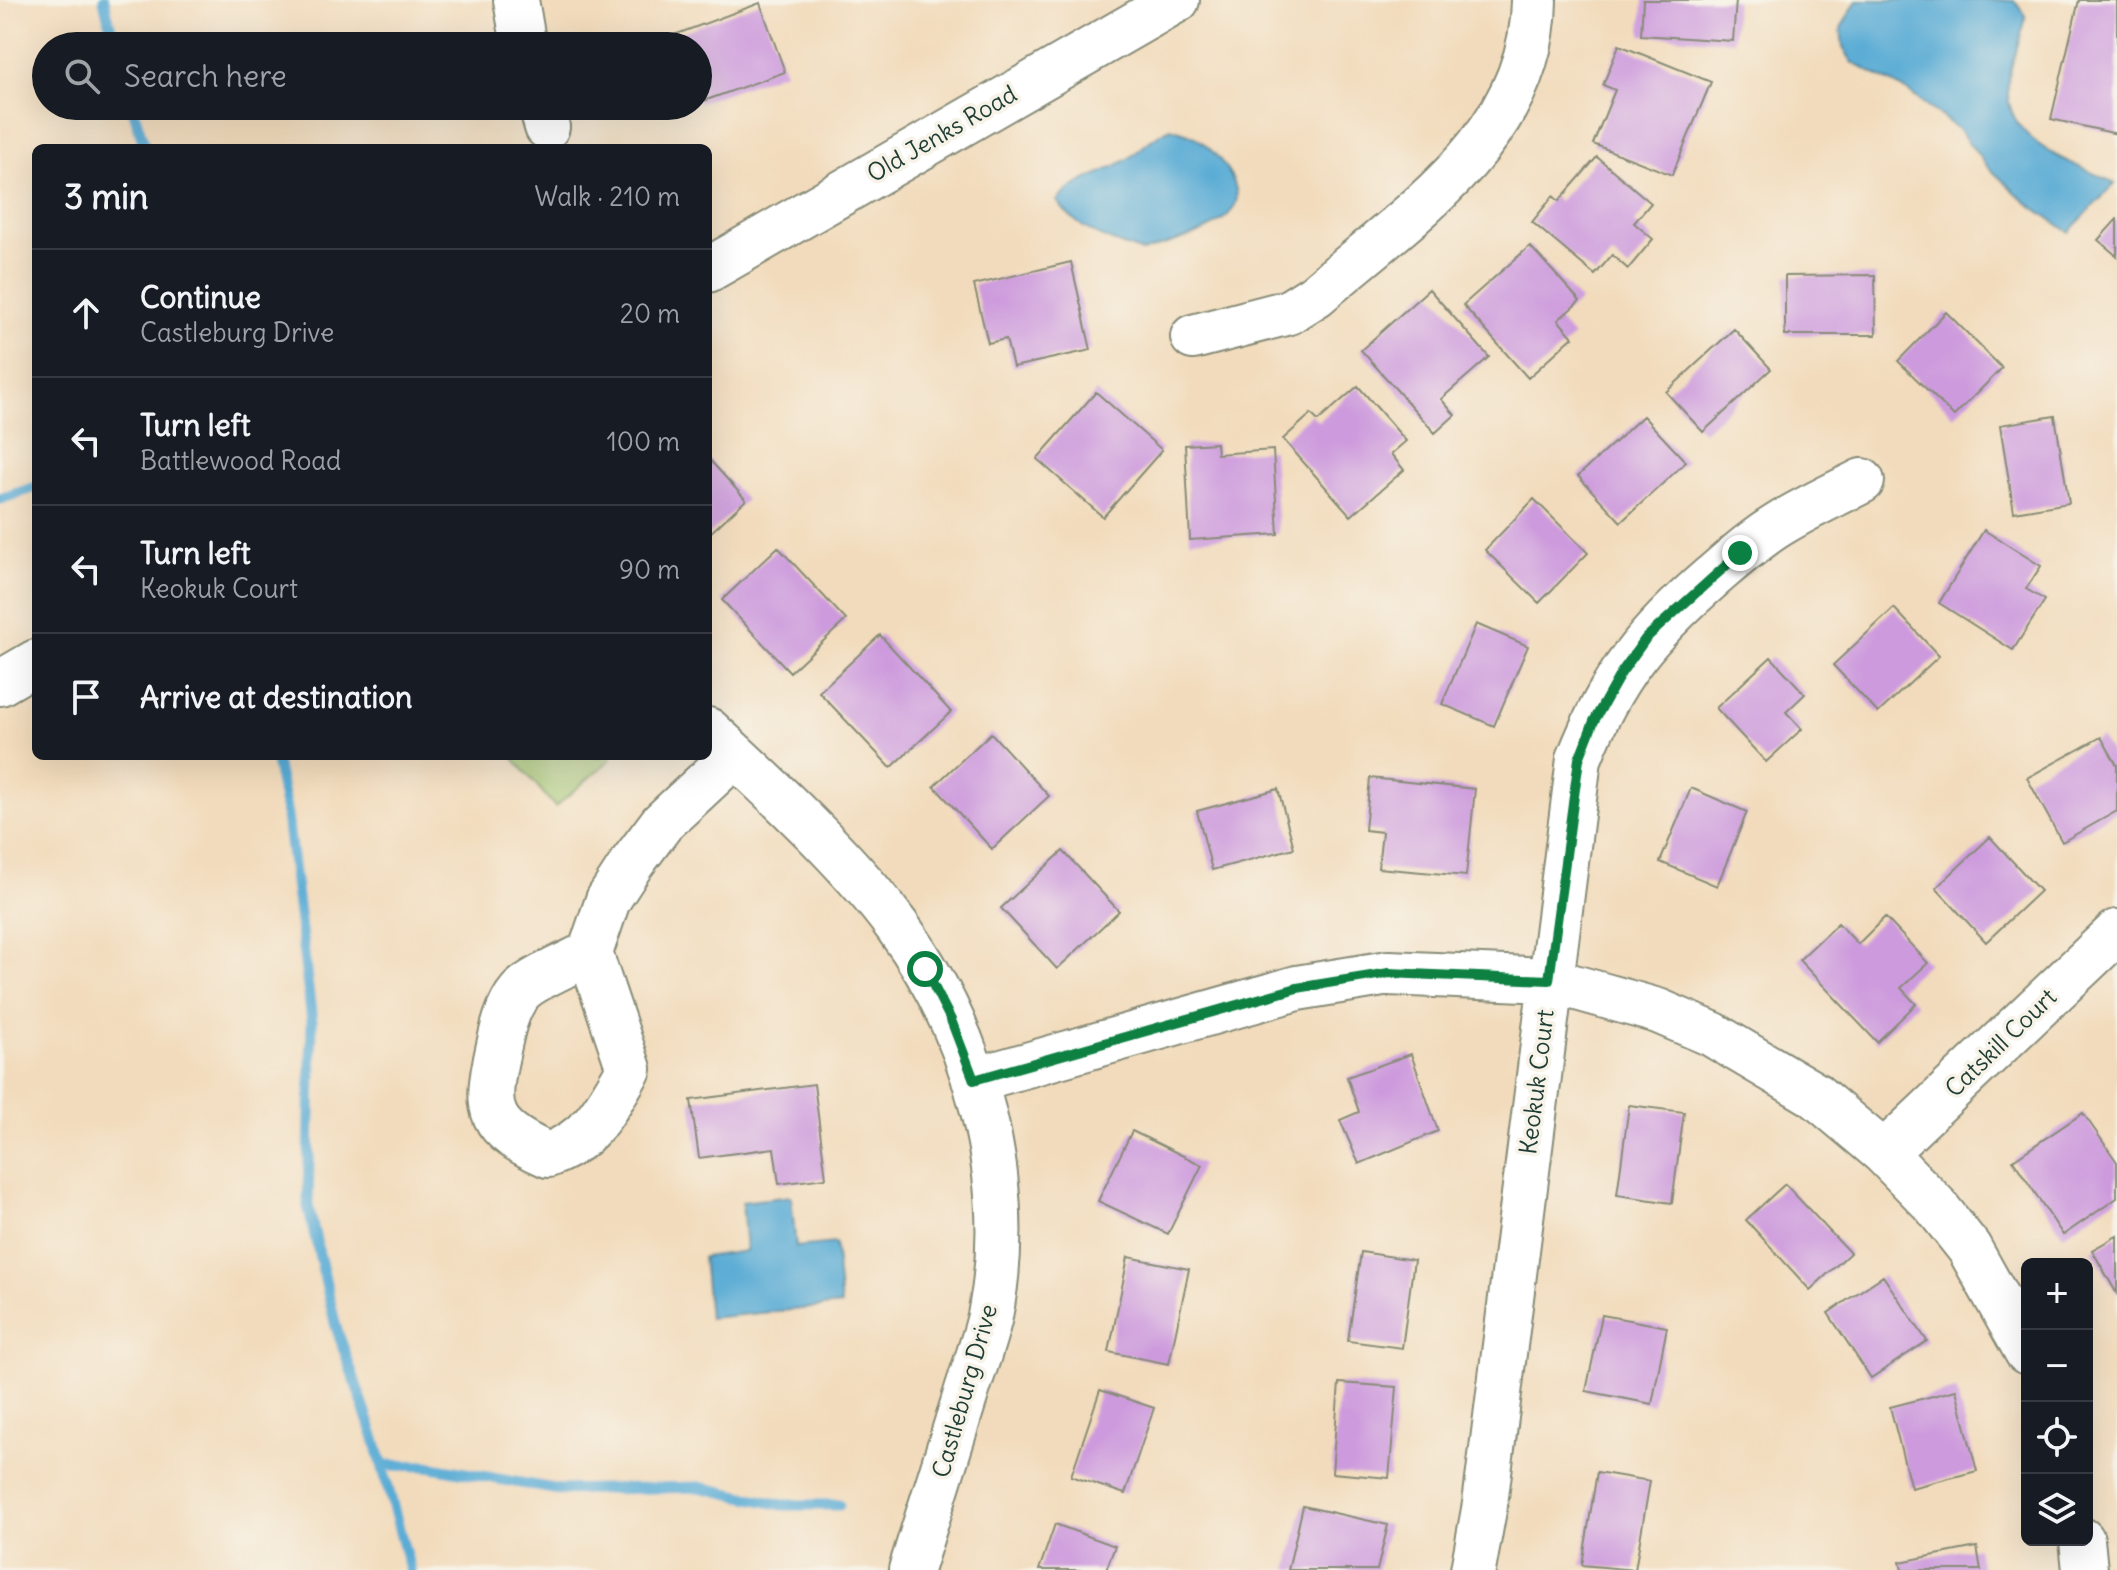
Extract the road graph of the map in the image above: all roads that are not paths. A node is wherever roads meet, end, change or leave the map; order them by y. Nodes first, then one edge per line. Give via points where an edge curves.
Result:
1 (516, 0) edge
2 (1177, 0) edge
3 (1534, 0) edge
4 (522, 32) edge
5 (712, 268) edge
6 (1193, 337) dead end
7 (1862, 481) dead end
8 (32, 664) edge
9 (0, 683) edge
10 (722, 743) edge
11 (709, 760) edge
12 (2117, 932) edge
13 (590, 953) dead end
14 (1549, 980) junction
15 (974, 1080) junction
16 (1884, 1153) junction
17 (2021, 1341) edge
18 (2083, 1546) edge
19 (911, 1570) edge
20 (1473, 1570) edge
21 (2085, 1570) edge

1 - 4 street
2 - 5 street, Old Jenks Road
3 - 6 street via 1529,50 1515,89 1496,126 1467,163 1316,295 1289,312
7 - 14 street, Keokuk Court via 1779,525 1740,553 1646,638 1621,673 1579,759
8 - 9 street
10 - 15 street, Castleburg Drive via 859,880 897,926 951,1020
11 - 13 street via 608,900
12 - 16 street, Catskill Court
14 - 15 street via 1389,973 1297,988
14 - 16 street via 1658,1011 1712,1034 1815,1095
14 - 20 street, Keokuk Court
15 - 19 street, Castleburg Drive via 997,1198 998,1254 990,1317
16 - 17 street via 1969,1248
18 - 21 street

